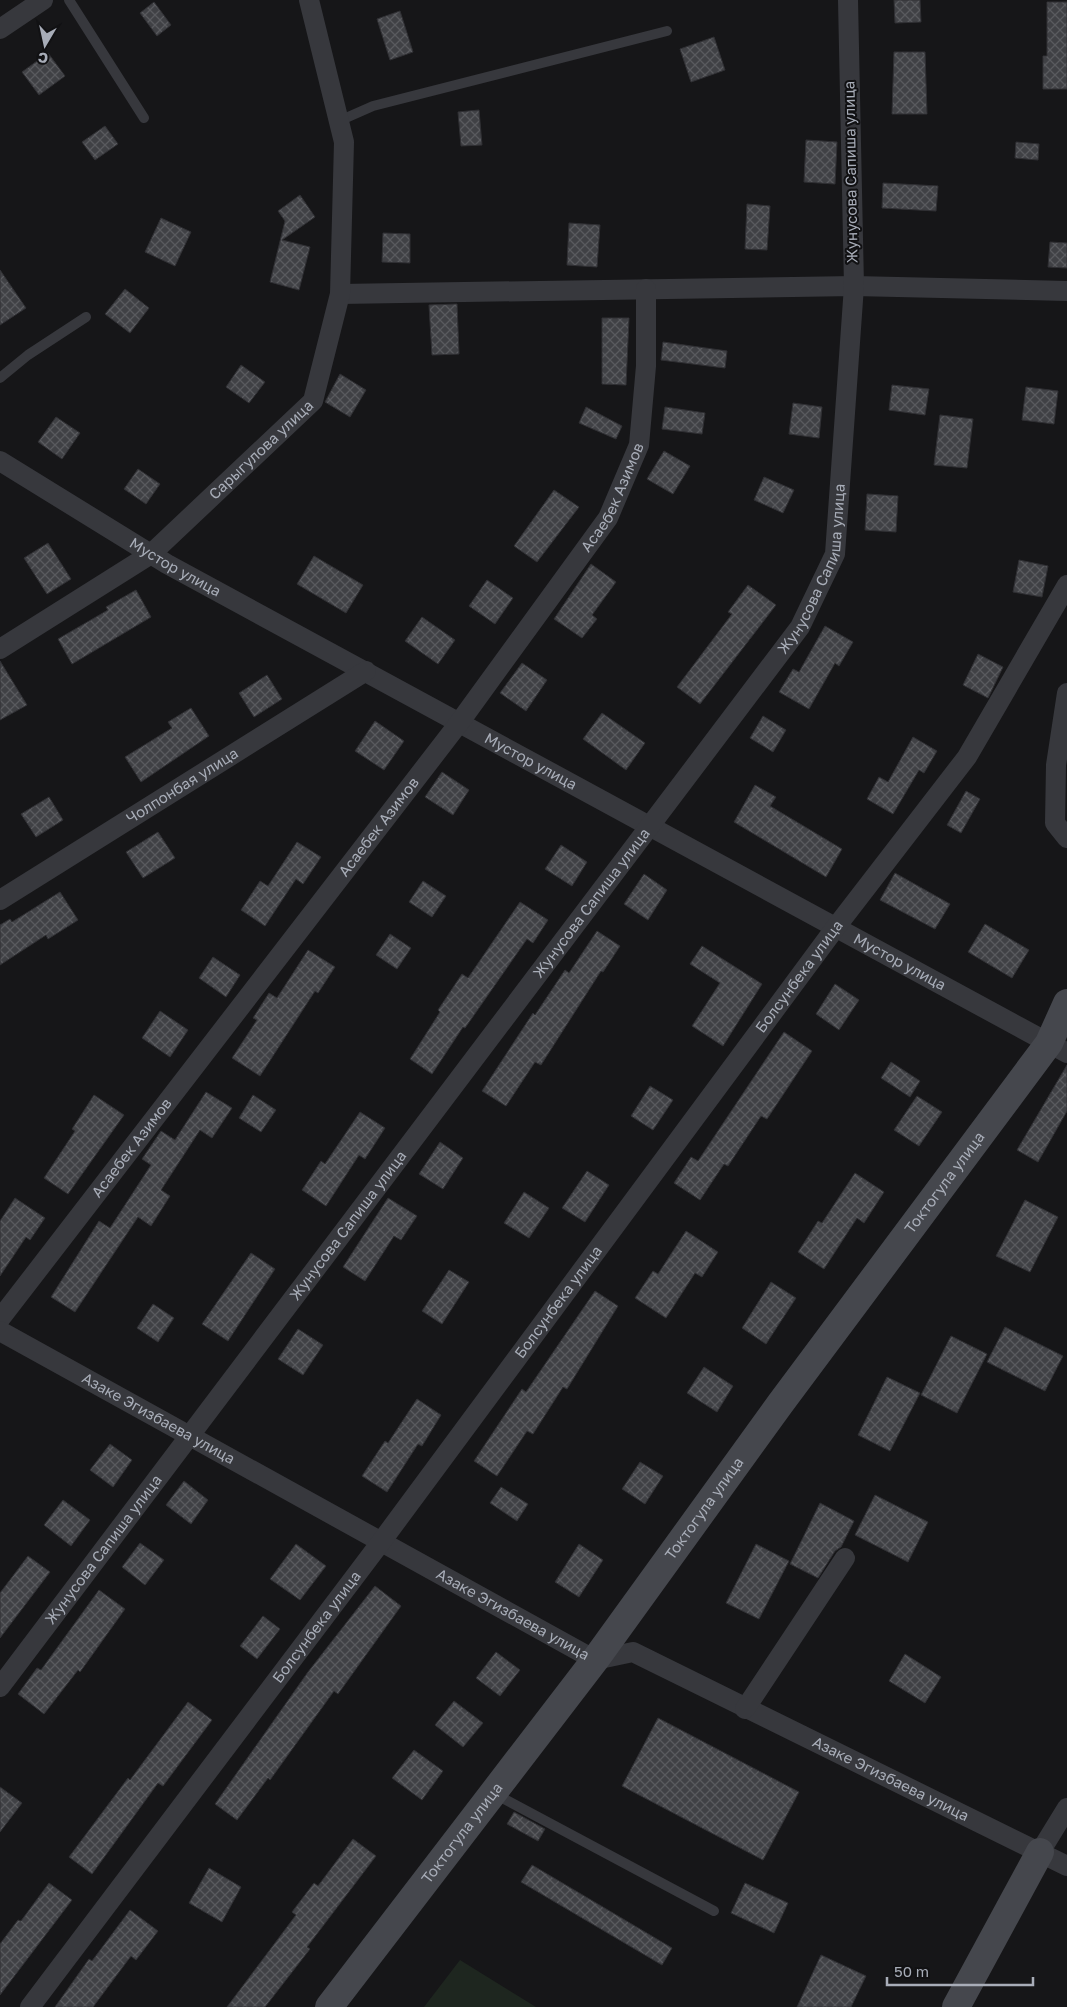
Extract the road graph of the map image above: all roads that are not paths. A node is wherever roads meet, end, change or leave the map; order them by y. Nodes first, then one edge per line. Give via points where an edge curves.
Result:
1 (43, 0) edge
2 (69, 0) edge
3 (309, 0) edge
4 (848, 0) edge
5 (0, 29) edge
6 (667, 31) dead end
7 (144, 118) dead end
8 (339, 121) junction
9 (854, 286) junction
10 (646, 289) junction
11 (1067, 291) edge
12 (340, 294) junction
13 (86, 317) dead end
14 (0, 378) edge
15 (0, 461) edge
16 (151, 554) junction
17 (1067, 585) edge
18 (0, 649) edge
19 (366, 672) junction
20 (1067, 693) edge
21 (459, 723) junction
22 (649, 826) junction
23 (1067, 838) edge
24 (0, 900) edge
25 (836, 927) junction
26 (1067, 1003) edge
27 (1058, 1048) edge
28 (0, 1319) edge
29 (0, 1331) edge
30 (188, 1436) junction
31 (381, 1542) junction
32 (845, 1558) dead end
33 (595, 1660) junction
34 (0, 1687) edge
35 (745, 1709) junction
36 (492, 1792) junction
37 (1067, 1808) edge
38 (1040, 1852) junction
39 (1067, 1866) edge
40 (714, 1911) dead end
41 (30, 2007) edge
42 (329, 2007) edge
43 (956, 2007) edge

1 - 5 street
2 - 7 lane
3 - 8 street, Сарыгулова улица
4 - 9 street, Жунусова Сапиша улица
6 - 8 lane via 373,106
8 - 12 street, Сарыгулова улица via 344,142
9 - 10 street
9 - 11 street
9 - 22 street, Жунусова Сапиша улица via 836,554 800,627
10 - 12 street
10 - 21 street, Асаебек Азимов via 646,366 640,445 608,518
12 - 16 street, Сарыгулова улица via 313,401
13 - 14 lane via 28,355
15 - 16 street, Мустор улица
16 - 18 street, Сарыгулова улица
16 - 19 street, Мустор улица
17 - 25 street, Болсунбека улица via 967,758
19 - 21 street, Мустор улица
19 - 24 street, Чолпонбая улица
20 - 23 street via 1056,765 1055,823
21 - 22 street, Мустор улица
21 - 28 street, Асаебек Азимов
22 - 25 street, Мустор улица
22 - 30 street, Жунусова Сапиша улица
25 - 27 street, Мустор улица
25 - 31 street, Болсунбека улица
26 - 27 street, Токтогула улица
27 - 33 street, Токтогула улица via 780,1404
29 - 30 street, Азаке Эгизбаева улица
30 - 31 street, Азаке Эгизбаева улица
30 - 34 street, Жунусова Сапиша улица
31 - 33 street, Азаке Эгизбаева улица
31 - 41 street, Болсунбека улица
32 - 35 street
33 - 35 street, Азаке Эгизбаева улица via 633,1652
33 - 36 street, Токтогула улица
35 - 38 street, Азаке Эгизбаева улица
36 - 40 lane
36 - 42 street, Токтогула улица
37 - 38 street
38 - 39 street, Азаке Эгизбаева улица
38 - 43 street

